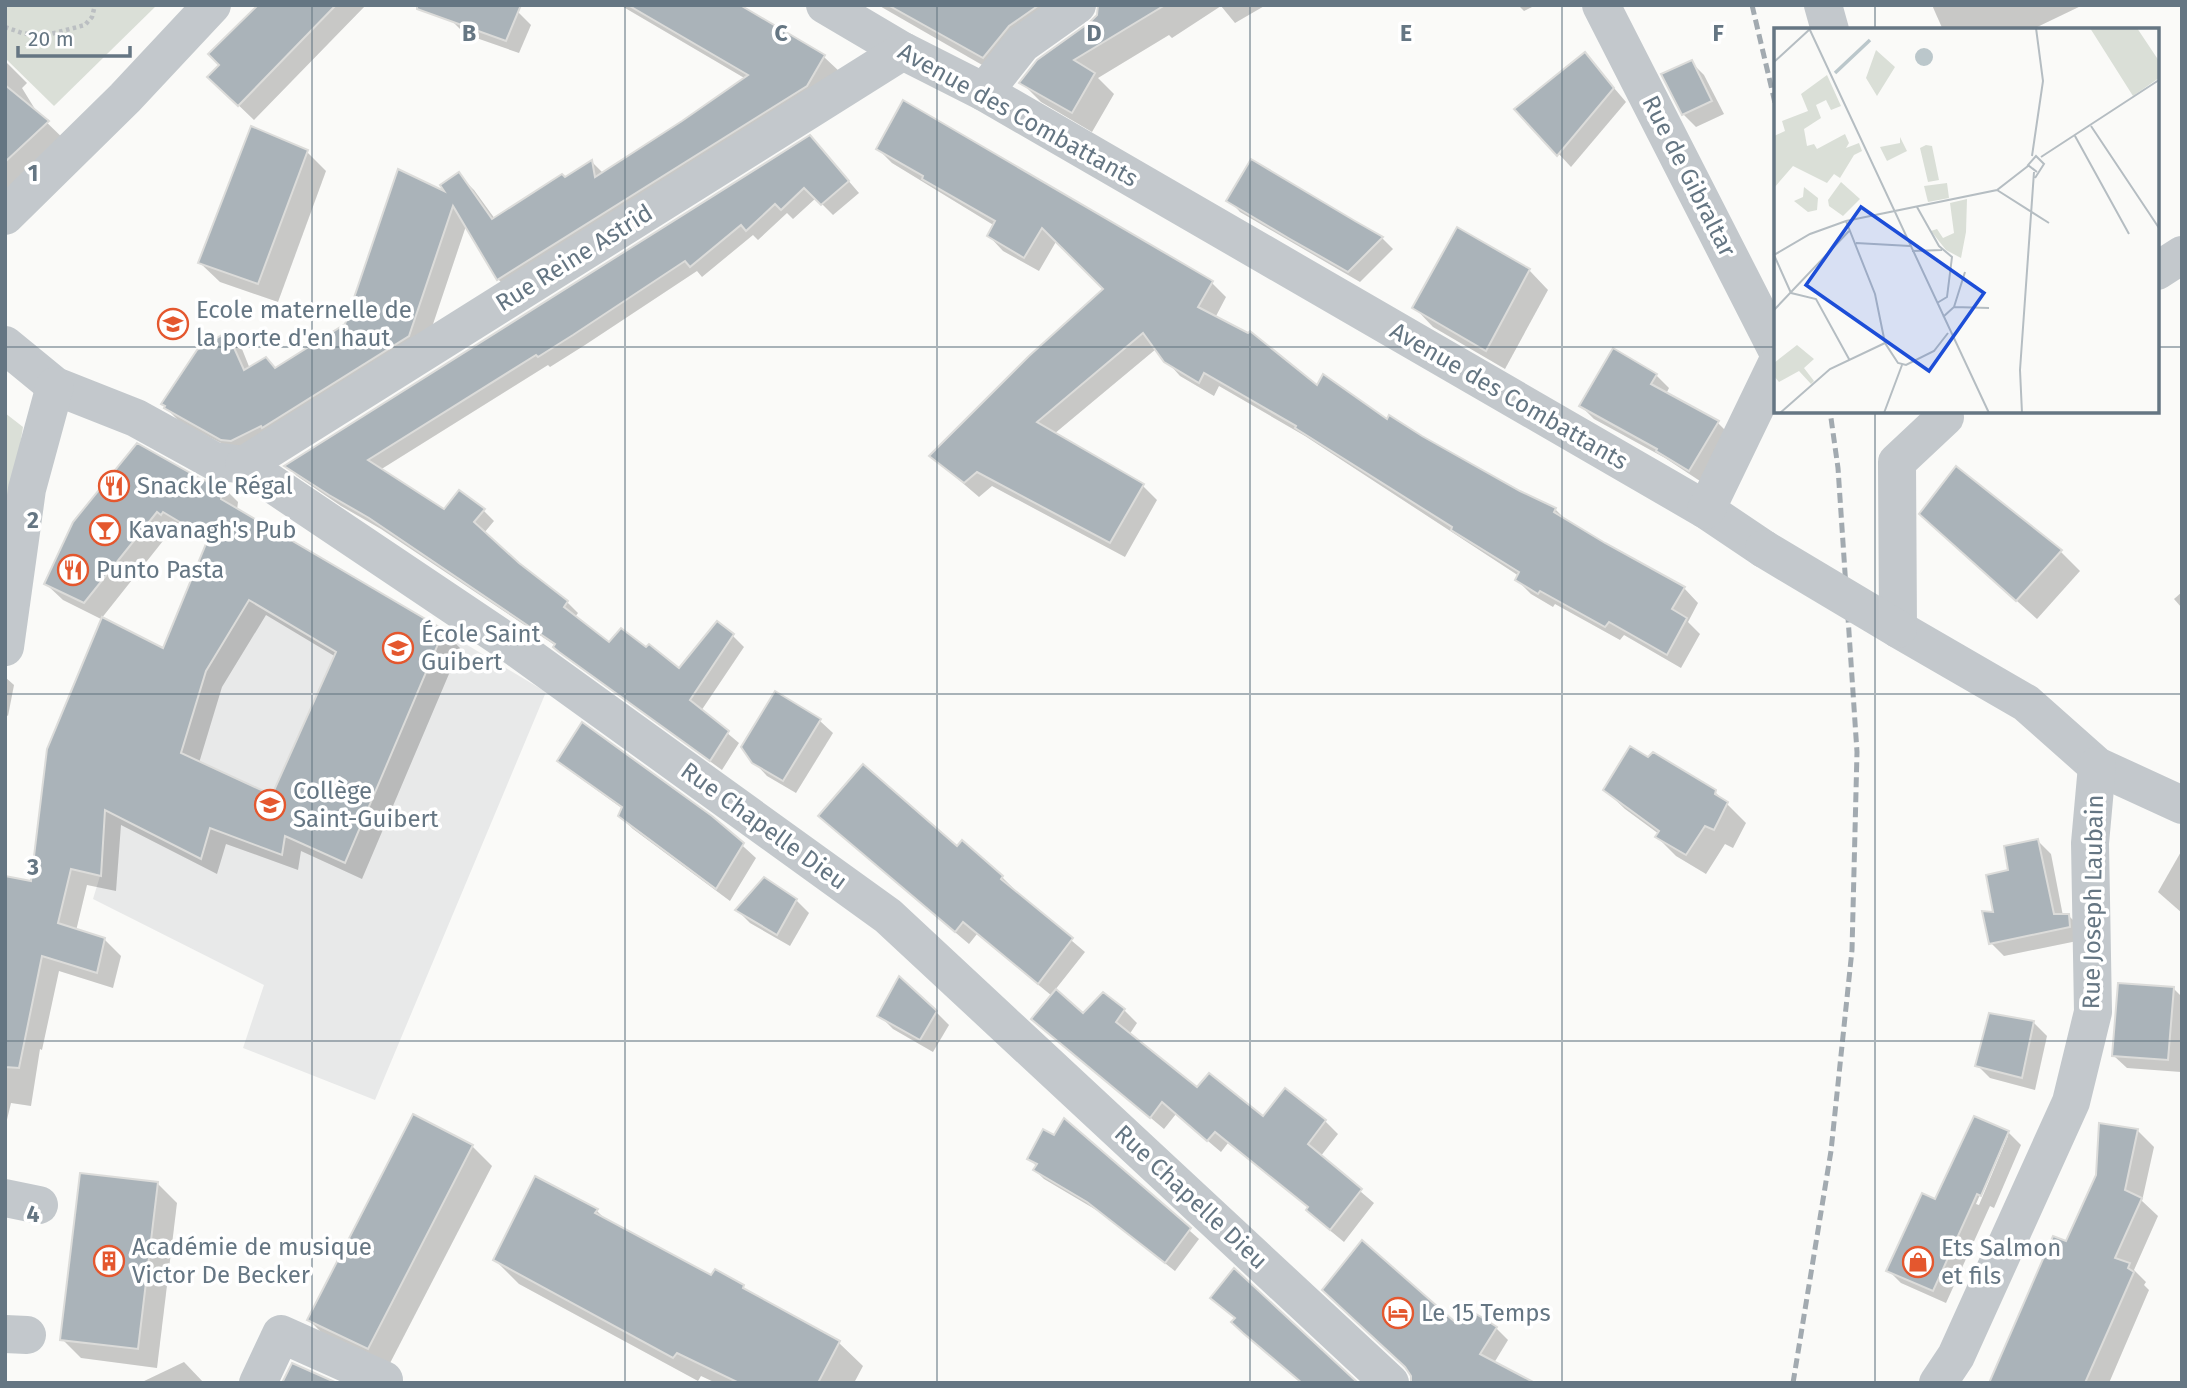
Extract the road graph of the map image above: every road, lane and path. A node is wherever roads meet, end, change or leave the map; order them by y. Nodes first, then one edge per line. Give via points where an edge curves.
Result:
1 (95, 5) edge
2 (212, 5) edge
3 (825, 5) edge
4 (1077, 5) edge
5 (1601, 5) edge
6 (1823, 5) edge
7 (5, 27) edge
8 (1829, 28) edge
9 (903, 51) junction
10 (984, 92) junction
11 (5, 216) edge
12 (2182, 255) edge
13 (2159, 270) edge
14 (1774, 344) edge
15 (5, 345) edge
16 (1774, 369) edge
17 (55, 386) junction
18 (1947, 413) edge
19 (244, 465) junction
20 (1706, 510) junction
21 (1898, 629) junction
22 (6, 641) edge
23 (2097, 766) junction
24 (2182, 805) edge
25 (384, 1380) dead end
26 (258, 1383) edge
27 (1390, 1383) edge
28 (1938, 1383) edge

1 - 7 path via 85,25 43,36
2 - 11 street
3 - 9 street, Avenue des Combattants
4 - 10 street via 1022,44
5 - 14 street, Rue de Gibraltar
6 - 8 street
9 - 10 street, Avenue des Combattants
9 - 19 street, Rue Reine Astrid
10 - 20 street, Avenue des Combattants
12 - 13 street
15 - 17 street, Rue Chapelle Dieu
16 - 20 street
17 - 19 street, Rue Chapelle Dieu via 136,418 214,461
17 - 22 street via 27,489
18 - 21 street via 1897,462
19 - 27 street, Rue Chapelle Dieu via 518,649 888,916
20 - 21 street, Avenue des Combattants, bridge
21 - 23 street, Avenue des Combattants via 2026,704
23 - 24 street, Avenue des Combattants
23 - 28 street, Rue Joseph Laubain via 2090,843 2093,1012 2071,1102 1956,1356
25 - 26 street via 281,1334

